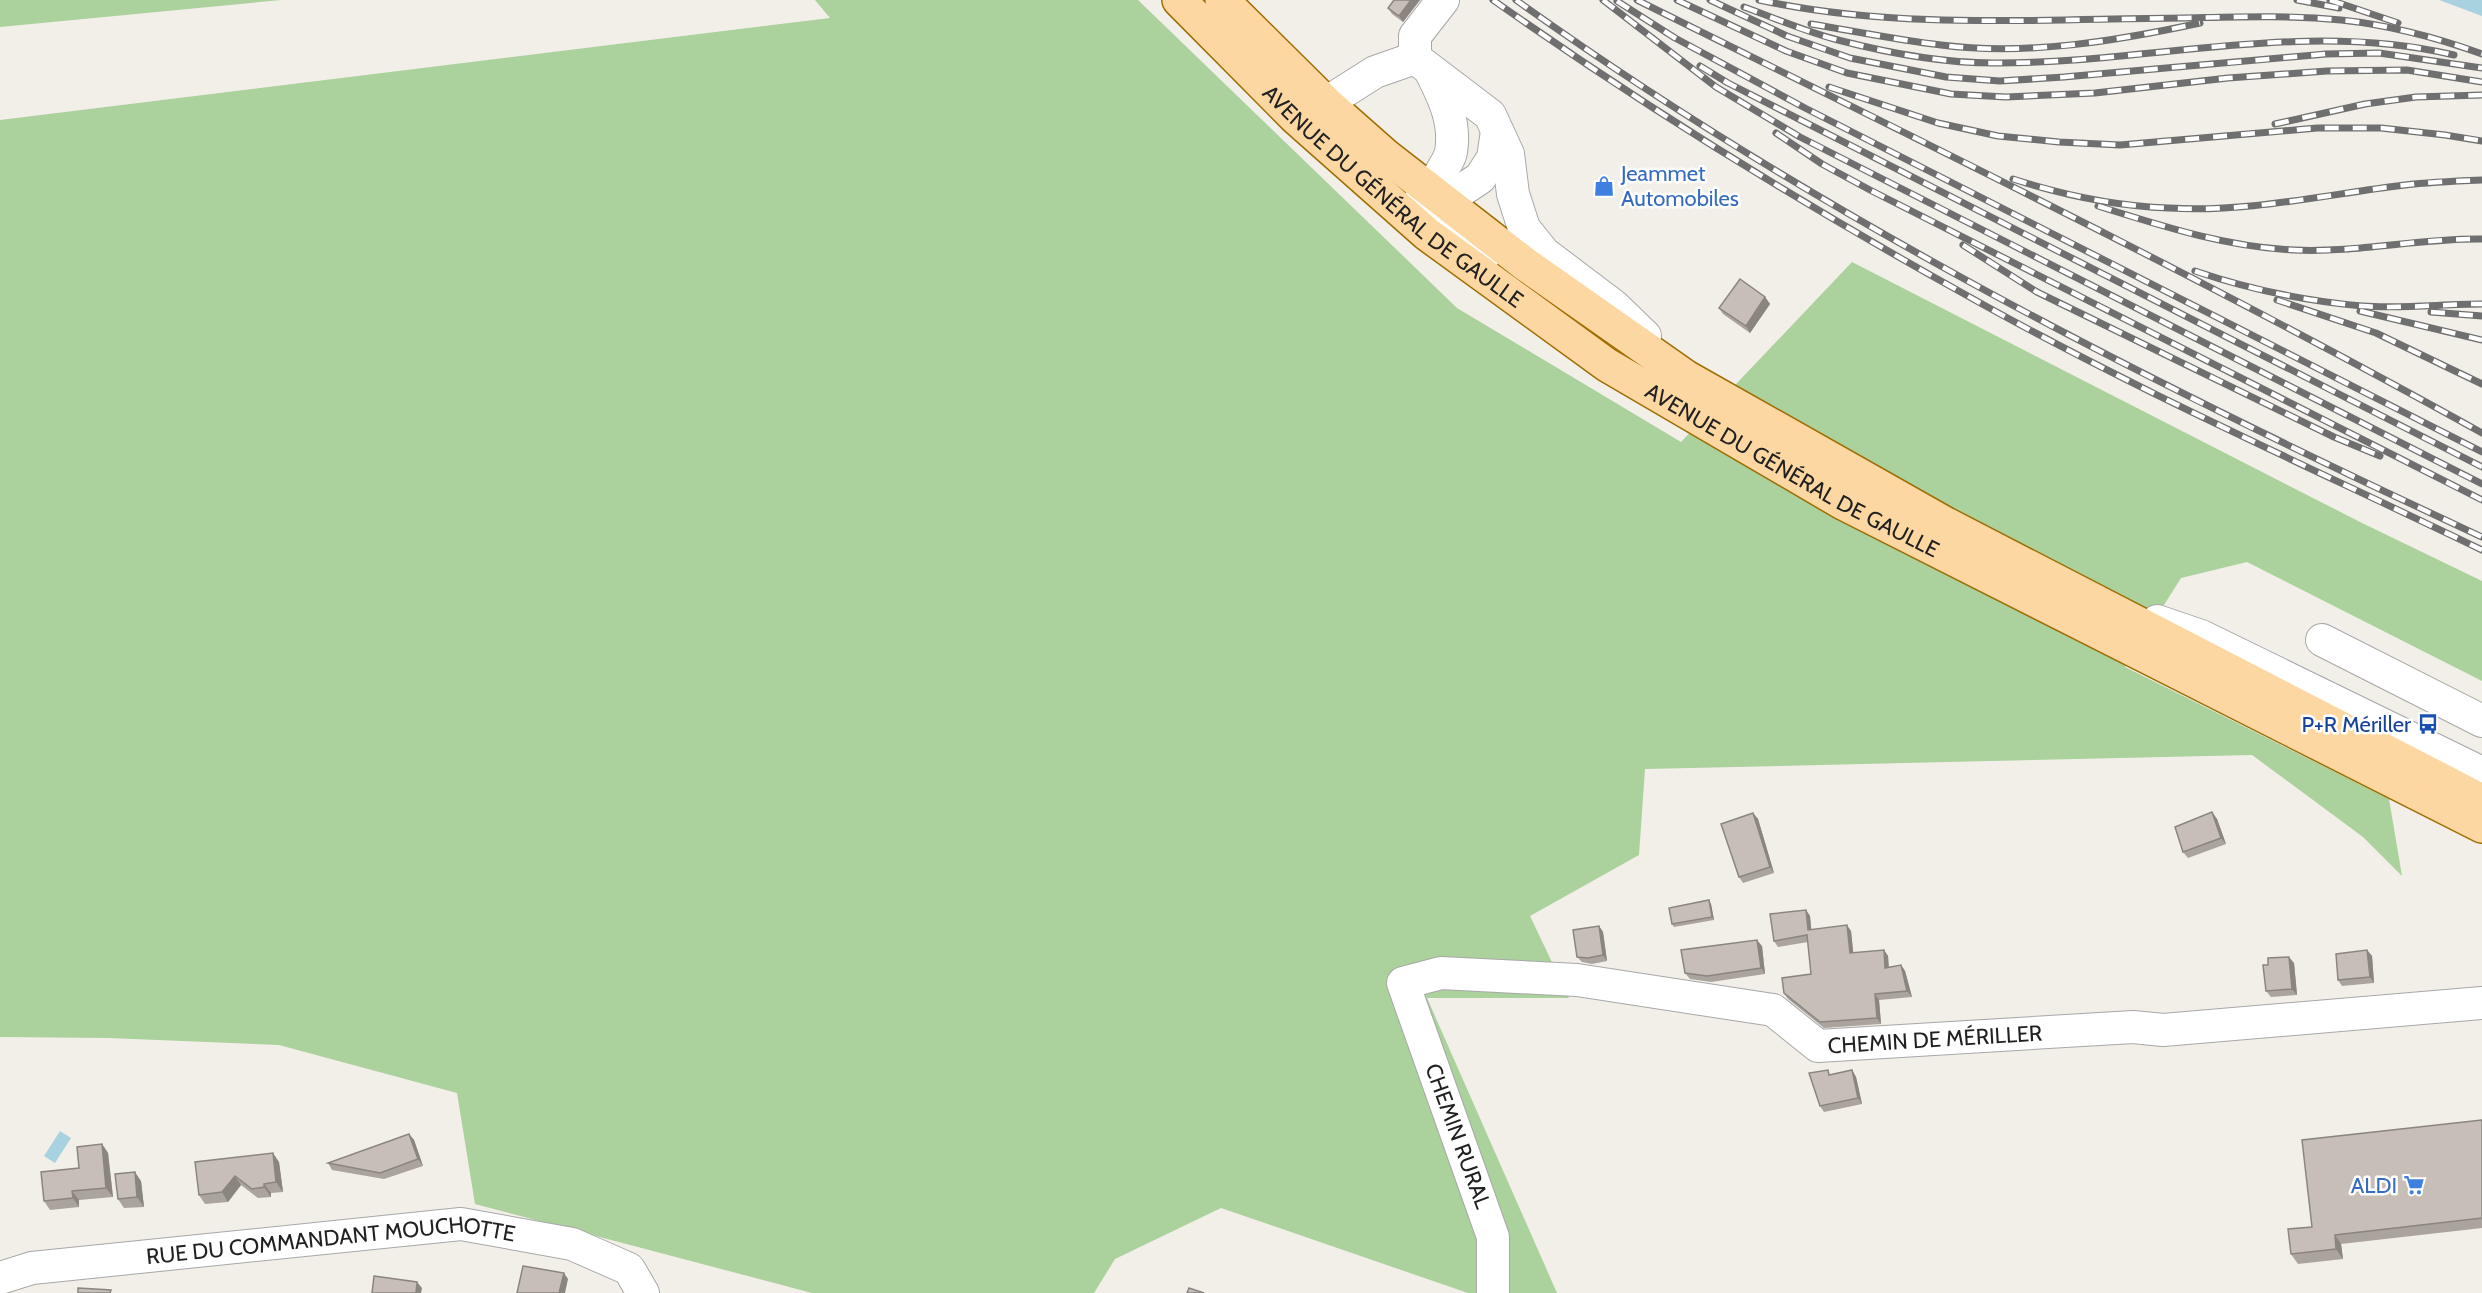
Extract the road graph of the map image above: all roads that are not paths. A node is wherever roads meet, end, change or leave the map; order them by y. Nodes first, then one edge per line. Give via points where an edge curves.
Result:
1 (1179, 0) edge
2 (1222, 0) edge
3 (1443, 0) edge
4 (1422, 64) junction
5 (1326, 103) junction
6 (1296, 118) junction
7 (1497, 131) junction
8 (1437, 199) junction
9 (1607, 365) junction
10 (1686, 377) junction
11 (2085, 596) junction
12 (2322, 640) dead end
13 (2482, 721) edge
14 (2482, 773) edge
15 (2482, 801) edge
16 (2482, 826) edge
17 (1403, 983) joint
18 (2482, 1003) edge
19 (0, 1278) edge
20 (644, 1293) edge
21 (1492, 1293) edge

1 - 6 main road, AVENUE DU GÉNÉRAL DE GAULLE
2 - 5 main road, AVENUE DU GÉNÉRAL DE GAULLE
3 - 4 street via 1415,36
4 - 5 street via 1375,72
4 - 7 street via 1490,115
4 - 8 street via 1449,107 1450,154 1437,179
5 - 8 main road, AVENUE DU GÉNÉRAL DE GAULLE
6 - 8 street via 1331,130 1388,182 1417,202
6 - 9 main road, AVENUE DU GÉNÉRAL DE GAULLE via 1427,234
7 - 8 street via 1492,158 1480,178
7 - 10 street via 1508,154 1513,194 1524,228 1544,253 1614,306
8 - 9 street via 1437,216 1451,232 1583,334
8 - 10 main road, AVENUE DU GÉNÉRAL DE GAULLE
9 - 16 main road, AVENUE DU GÉNÉRAL DE GAULLE via 1853,508
10 - 11 main road, AVENUE DU GÉNÉRAL DE GAULLE via 1851,472
11 - 14 street via 2201,636
11 - 15 main road, AVENUE DU GÉNÉRAL DE GAULLE
12 - 13 street
17 - 18 street, CHEMIN DE MÉRILLER via 1441,973 1577,980 1773,1010 1818,1046 2133,1028 2163,1030
17 - 21 street, CHEMIN RURAL via 1494,1237
19 - 20 street, RUE DU COMMANDANT MOUCHOTTE via 32,1268 461,1224 572,1244 629,1269

